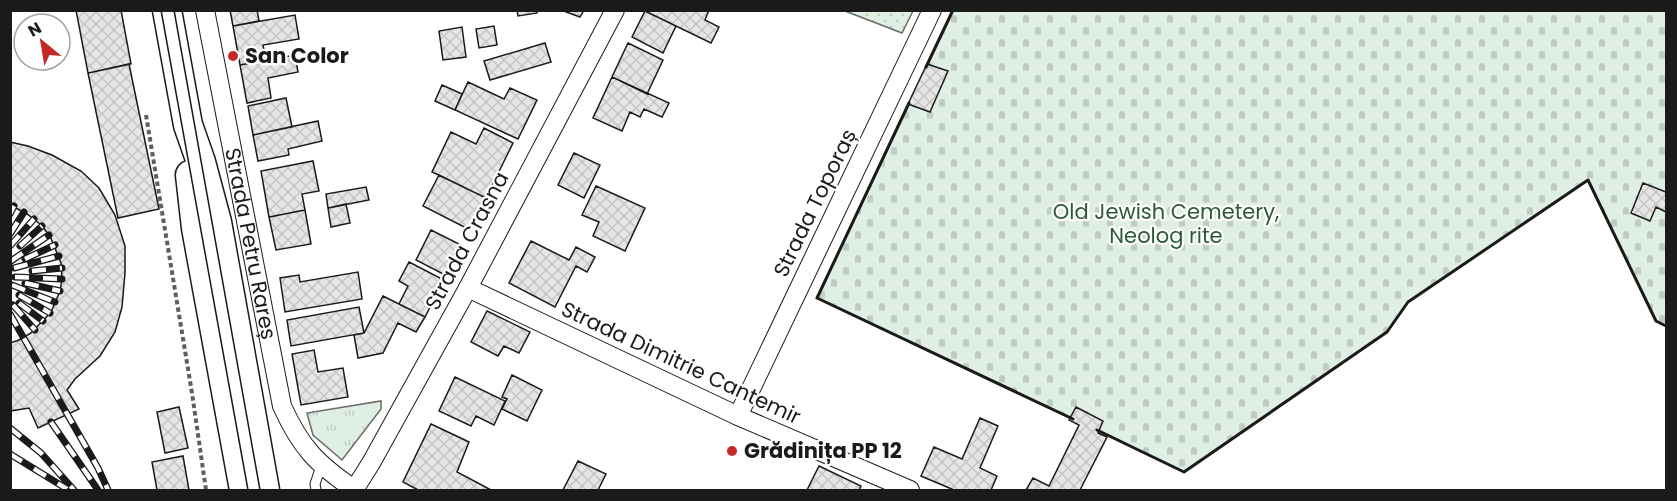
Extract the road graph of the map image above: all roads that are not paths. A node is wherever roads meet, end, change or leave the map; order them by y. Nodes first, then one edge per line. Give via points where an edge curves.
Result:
1 (167, 10) edge
2 (206, 10) edge
3 (615, 10) edge
4 (932, 10) edge
5 (188, 124) junction
6 (468, 288) junction
7 (738, 416) junction
8 (321, 466) junction
9 (244, 490) edge
10 (265, 490) edge
11 (316, 490) edge
12 (354, 490) edge
13 (910, 490) edge

1 - 5 main road, Strada Petru Rareș
2 - 8 street, Strada Petru Rareș via 282,406 293,431
3 - 6 street, Strada Crasna
4 - 7 street, Strada Toporaș
5 - 9 main road, Strada Petru Rareș via 196,228
5 - 10 main road, Strada Petru Rareș via 217,222
6 - 7 street, Strada Dimitrie Cantemir
6 - 12 street, Strada Crasna
7 - 13 street, Strada Dimitrie Cantemir
8 - 11 lane
8 - 12 street, Strada Petru Rareș

